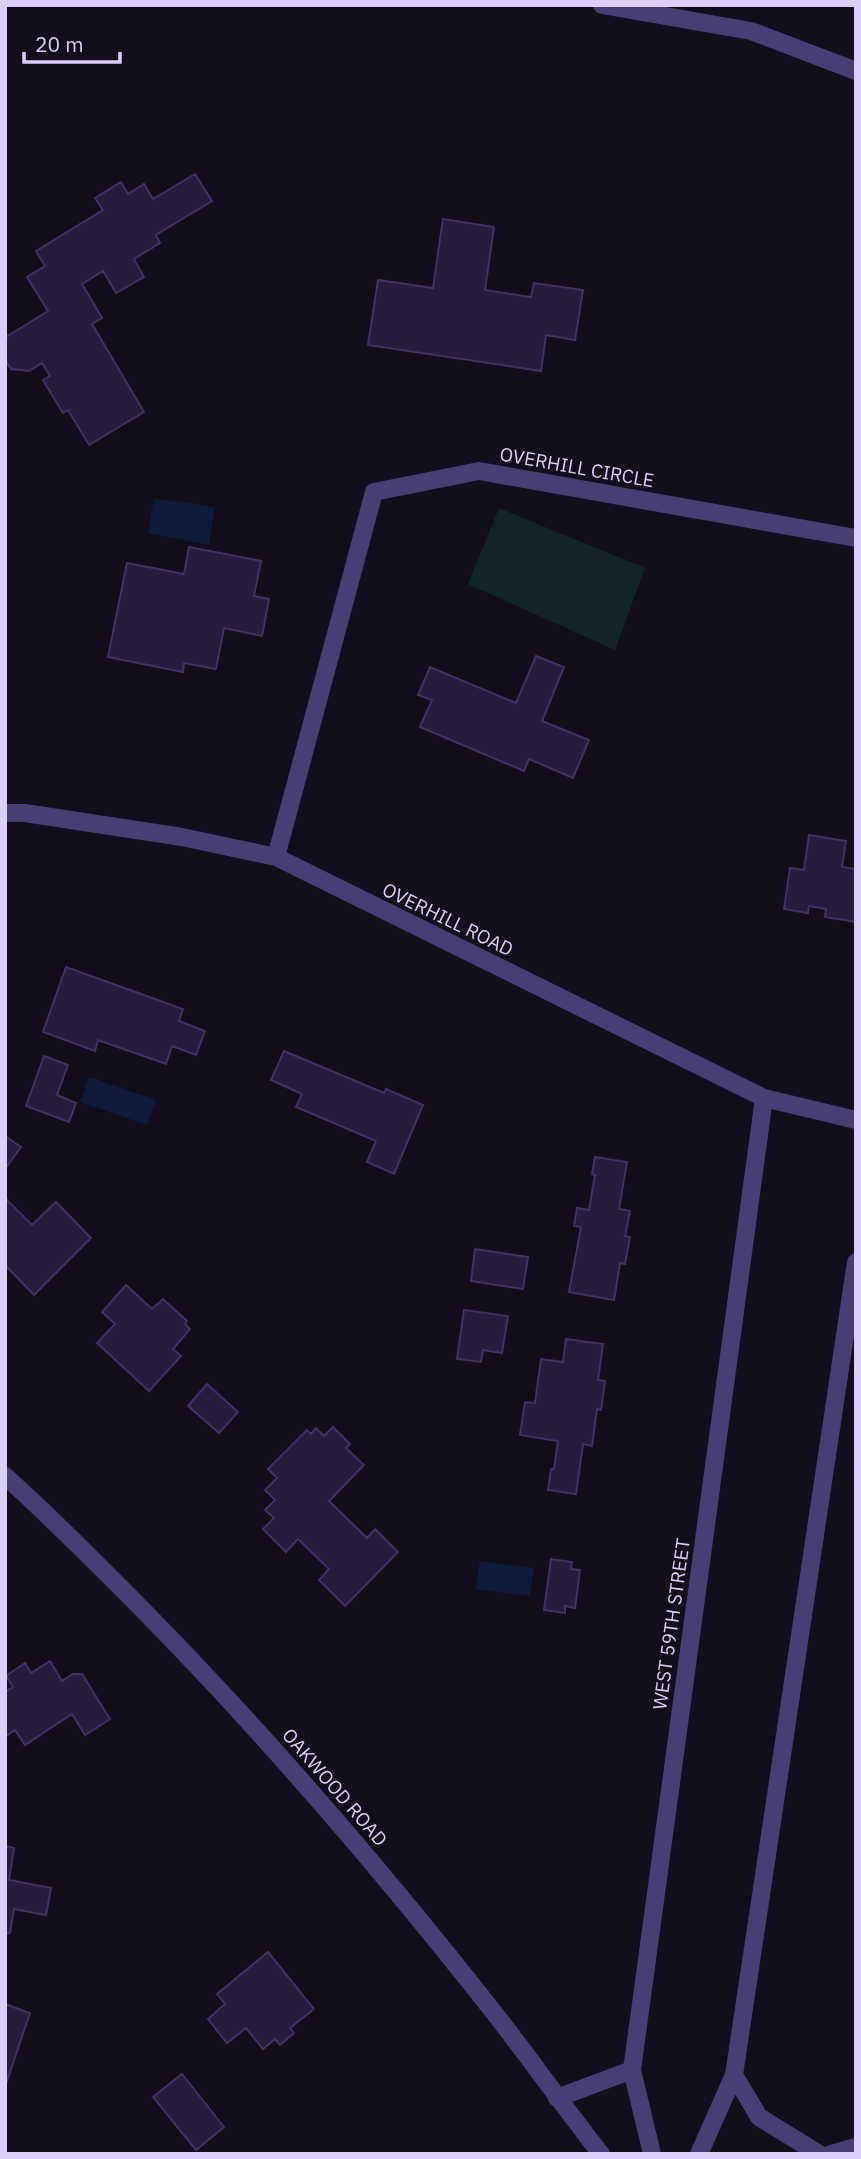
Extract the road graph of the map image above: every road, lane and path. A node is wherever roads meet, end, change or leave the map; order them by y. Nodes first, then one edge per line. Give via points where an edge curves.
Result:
1 (602, 5) edge
2 (856, 71) edge
3 (856, 538) edge
4 (5, 813) edge
5 (275, 857) junction
6 (764, 1098) junction
7 (856, 1121) edge
8 (856, 1262) edge
9 (5, 1476) edge
10 (632, 2070) junction
11 (734, 2075) junction
12 (557, 2098) junction
13 (856, 2147) edge
14 (601, 2154) edge
15 (652, 2154) edge
16 (699, 2154) edge
17 (819, 2154) edge
18 (831, 2154) edge

1 - 2 street via 751,31
3 - 5 street, OVERHILL CIRCLE via 479,471 374,492
4 - 5 street, OVERHILL ROAD via 169,835
5 - 6 street, OVERHILL ROAD
6 - 7 street, OVERHILL ROAD
6 - 10 street, WEST 59TH STREET
8 - 11 street
9 - 12 street, OAKWOOD ROAD via 72,1538 275,1750 411,1909
10 - 12 street
10 - 15 street, WEST 59TH STREET
11 - 16 street
11 - 17 street via 759,2118
12 - 14 street, OAKWOOD ROAD
13 - 18 street

